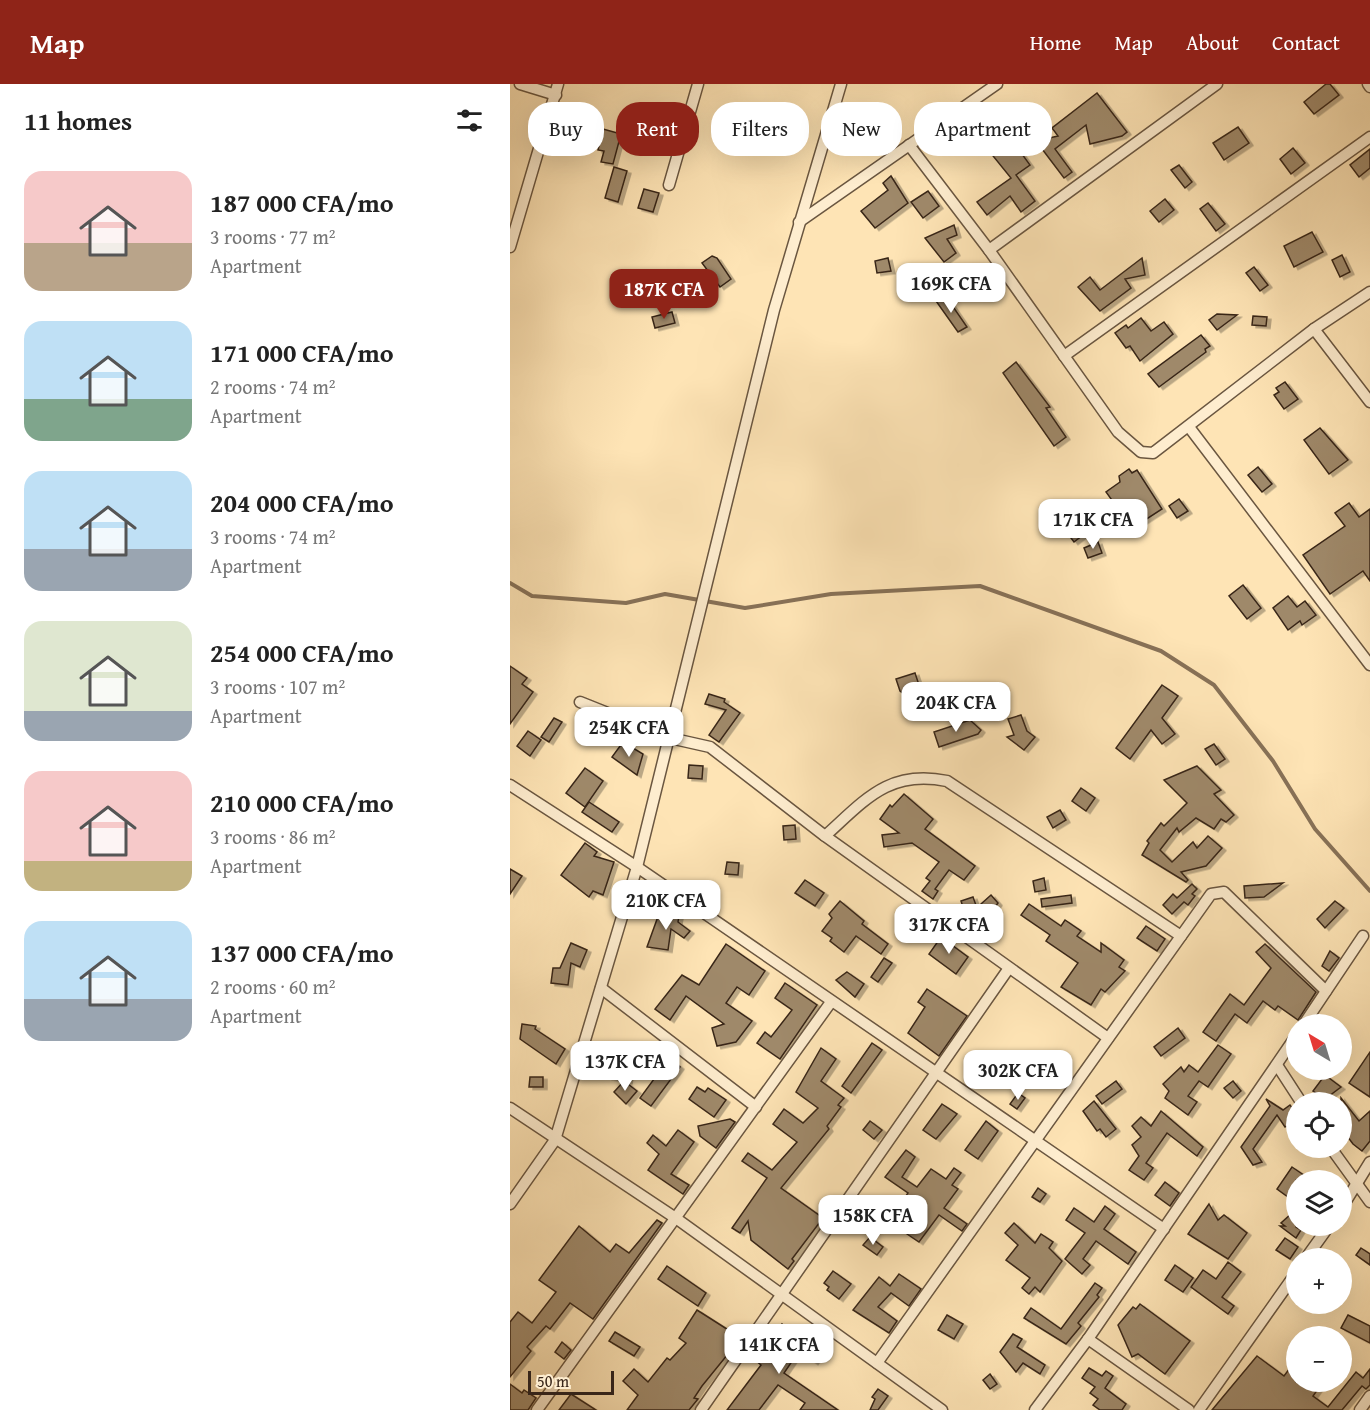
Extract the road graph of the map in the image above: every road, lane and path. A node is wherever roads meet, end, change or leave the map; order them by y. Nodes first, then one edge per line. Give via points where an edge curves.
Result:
1 (520, 84) edge
2 (698, 84) edge
3 (841, 84) edge
4 (997, 84) edge
5 (1217, 84) edge
6 (557, 89) edge
7 (1370, 137) edge
8 (909, 145) junction
9 (669, 185) dead end
10 (799, 222) junction
11 (510, 247) edge
12 (989, 250) junction
13 (1370, 292) edge
14 (1314, 329) junction
15 (1064, 356) junction
16 (1370, 402) edge
17 (1189, 427) junction
18 (1370, 665) edge
19 (580, 702) dead end
20 (670, 738) junction
21 (510, 785) edge
22 (825, 836) junction
23 (637, 867) junction
24 (1181, 936) junction
25 (1363, 936) dead end
26 (1009, 969) junction
27 (601, 988) junction
28 (1326, 991) junction
29 (831, 1002) junction
30 (1311, 1014) edge
31 (1108, 1038) junction
32 (1286, 1051) edge
33 (1277, 1065) junction
34 (938, 1074) junction
35 (1295, 1092) edge
36 (756, 1107) junction
37 (510, 1108) edge
38 (555, 1140) junction
39 (1035, 1140) junction
40 (1338, 1158) edge
41 (1370, 1162) edge
42 (1357, 1186) junction
43 (1352, 1193) edge
44 (1370, 1202) edge
45 (510, 1204) edge
46 (676, 1219) junction
47 (1164, 1229) junction
48 (1286, 1287) edge
49 (782, 1295) junction
50 (1088, 1339) junction
51 (877, 1363) junction
52 (1370, 1396) edge
53 (537, 1410) edge
54 (701, 1410) edge
55 (942, 1410) edge
56 (1035, 1410) edge
57 (1189, 1410) edge
58 (1199, 1410) edge
59 (1360, 1410) edge

1 - 6 street
2 - 9 street
3 - 10 street
4 - 8 street
5 - 12 street
6 - 11 street
7 - 15 street
8 - 10 street
8 - 12 street
10 - 20 street
12 - 15 street
13 - 14 street
14 - 16 street
14 - 17 street
15 - 17 street via 1118,432 1141,452 1153,453
17 - 18 street
19 - 20 street
20 - 22 street via 710,747
20 - 23 street
21 - 23 street
22 - 24 street via 861,804 903,778 947,781
22 - 26 street
23 - 27 street
23 - 29 street
24 - 28 street via 1211,894 1224,892
24 - 31 street
25 - 28 street
26 - 31 street
26 - 34 street
27 - 36 street
27 - 38 street
28 - 30 street
29 - 34 street
29 - 36 street
31 - 39 street
32 - 33 street
33 - 35 street
33 - 47 street
34 - 39 street
34 - 49 street
36 - 46 street
37 - 38 street
38 - 45 street
38 - 46 street
39 - 47 street
39 - 51 street
40 - 42 street
41 - 42 street
42 - 43 street
42 - 44 street
46 - 49 street
46 - 53 street
47 - 50 street
48 - 58 street
49 - 51 street
49 - 54 street
50 - 56 street
50 - 57 street
51 - 55 street
52 - 59 street

